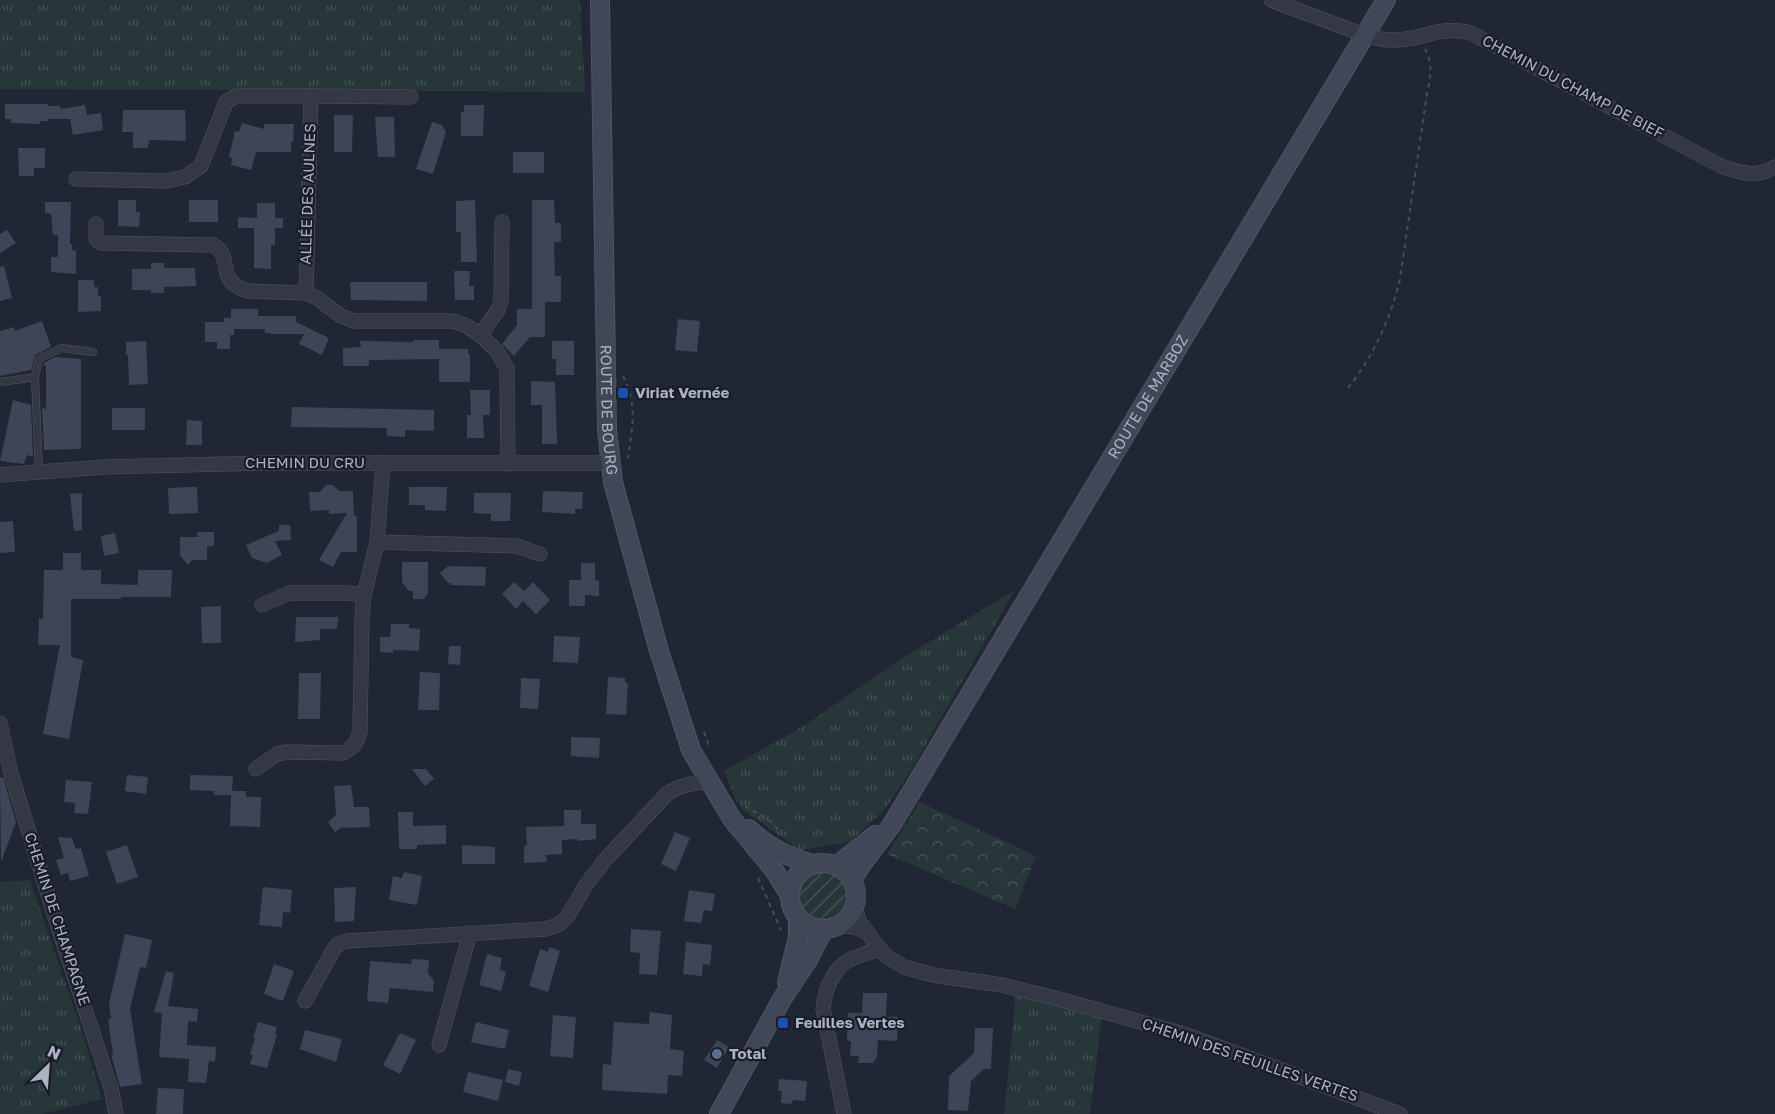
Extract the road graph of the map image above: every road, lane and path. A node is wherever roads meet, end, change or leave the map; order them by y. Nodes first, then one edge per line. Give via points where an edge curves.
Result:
1 (600, 0) edge
2 (1271, 0) edge
3 (1386, 0) edge
4 (1365, 35) junction
5 (1419, 39) junction
6 (311, 96) junction
7 (411, 98) dead end
8 (1775, 167) edge
9 (76, 179) dead end
10 (502, 222) dead end
11 (96, 224) dead end
12 (306, 293) junction
13 (480, 335) junction
14 (93, 352) dead end
15 (623, 376) dead end
16 (35, 377) junction
17 (0, 382) edge
18 (1348, 388) dead end
19 (383, 463) junction
20 (508, 464) junction
21 (618, 464) junction
22 (39, 472) junction
23 (0, 475) edge
24 (377, 542) junction
25 (540, 554) dead end
26 (364, 596) junction
27 (262, 605) dead end
28 (0, 723) edge
29 (700, 724) dead end
30 (713, 756) dead end
31 (256, 769) dead end
32 (709, 781) junction
33 (909, 794) junction
34 (720, 799) junction
35 (744, 806) dead end
36 (774, 839) dead end
37 (760, 856) junction
38 (812, 864) junction
39 (836, 866) junction
40 (852, 880) junction
41 (789, 894) junction
42 (855, 906) junction
43 (798, 919) junction
44 (830, 928) junction
45 (866, 932) junction
46 (470, 933) junction
47 (783, 934) dead end
48 (879, 948) junction
49 (782, 999) junction
50 (305, 1001) dead end
51 (439, 1045) dead end
52 (116, 1114) edge
53 (718, 1114) edge
54 (844, 1114) edge
55 (1400, 1114) edge

1 - 21 main road, ROUTE DE BOURG via 607,430
2 - 4 street, CHEMIN DU CHAMP DE BIEF
3 - 4 main road, ROUTE DE MARBOZ
4 - 5 street, CHEMIN DU CHAMP DE BIEF via 1387,40
4 - 33 main road, ROUTE DE MARBOZ
5 - 8 street, CHEMIN DU CHAMP DE BIEF via 1448,29 1471,33 1721,166 1755,174
5 - 18 path via 1431,60 1432,74 1400,279 1374,351
6 - 7 street
6 - 9 street via 236,96 226,102 201,166 185,177 165,181
6 - 12 street, ALLÉE DES AULNES
10 - 13 street via 501,301
11 - 12 street via 96,239 100,243 213,245 224,255 224,269 238,288
12 - 13 street via 347,320 453,321
13 - 20 street via 496,350 507,369
14 - 16 lane via 61,348 39,358
15 - 21 path via 630,389 634,419
16 - 17 lane
16 - 22 lane
19 - 20 street, CHEMIN DU CRU
19 - 22 street, CHEMIN DU CRU via 104,467
19 - 24 street
20 - 21 street, CHEMIN DU CRU
21 - 32 main road, ROUTE DE BOURG via 632,553 678,713 691,750
22 - 23 street, CHEMIN DU CRU
24 - 25 street via 517,546
24 - 26 street
26 - 27 street via 289,593
26 - 31 street via 357,742 343,753 277,754
28 - 52 street, CHEMIN DE CHAMPAGNE via 11,774
29 - 30 path
32 - 34 main road, ROUTE DE BOURG
32 - 46 street via 683,785 667,794 604,860 560,924 546,929
33 - 39 main road, ROUTE DE MARBOZ via 873,837
33 - 40 main road, ROUTE DE MARBOZ
34 - 37 main road, ROUTE DE BOURG
34 - 38 main road, ROUTE DE BOURG via 769,846
35 - 36 path via 777,828
37 - 41 main road, ROUTE DE BOURG
37 - 47 path via 754,867
38 - 39 main road
38 - 41 main road via 796,876
39 - 40 main road
40 - 42 main road
41 - 43 main road
42 - 44 main road via 850,915
42 - 45 street, CHEMIN DES FEUILLES VERTES
43 - 44 main road via 814,929
43 - 49 main road via 798,937
44 - 45 street via 856,927
44 - 49 main road
45 - 48 street, CHEMIN DES FEUILLES VERTES
46 - 50 street via 338,944
46 - 51 street
48 - 54 street via 845,963 824,999
48 - 55 street, CHEMIN DES FEUILLES VERTES via 894,961 916,971 1045,995 1187,1035
49 - 53 main road

